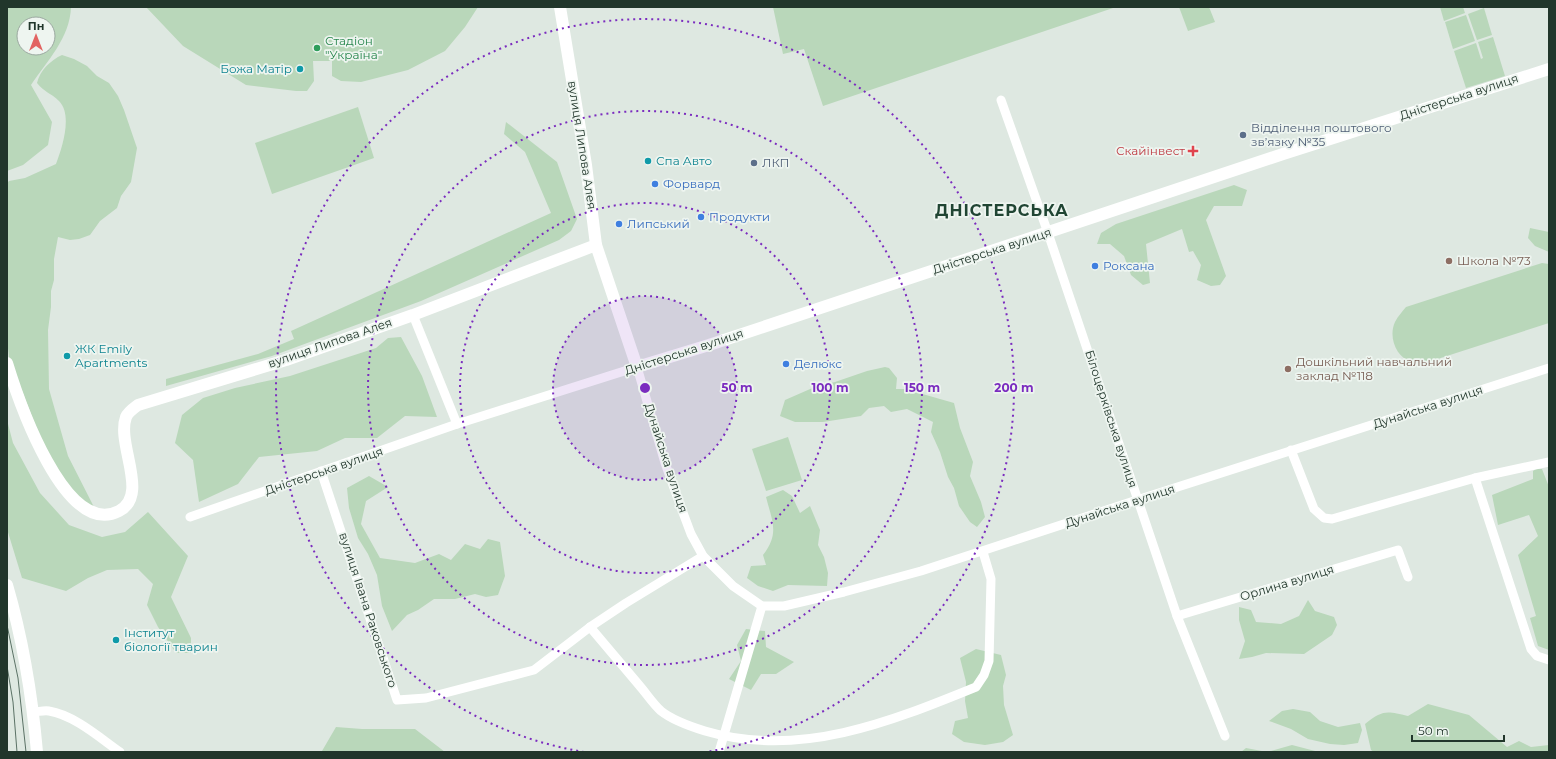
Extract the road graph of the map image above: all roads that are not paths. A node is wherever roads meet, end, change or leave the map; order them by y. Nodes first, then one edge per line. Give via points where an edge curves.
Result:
1 (560, 7) edge
2 (1549, 69) edge
3 (1001, 100) dead end
4 (1048, 233) junction
5 (596, 245) junction
6 (413, 315) junction
7 (7, 363) edge
8 (637, 367) junction
9 (1549, 368) edge
10 (457, 424) junction
11 (1291, 450) junction
12 (1549, 462) edge
13 (321, 471) junction
14 (1475, 478) junction
15 (1137, 500) junction
16 (190, 517) dead end
17 (983, 552) junction
18 (702, 556) junction
19 (1408, 577) dead end
20 (7, 585) edge
21 (762, 606) junction
22 (1177, 616) junction
23 (590, 628) junction
24 (1549, 660) edge
25 (33, 712) junction
26 (1225, 736) dead end
27 (723, 738) junction
28 (37, 752) edge
29 (120, 752) edge
30 (719, 752) edge

1 - 5 street, вулиця Липова Алея via 586,165
2 - 4 street, Дністерська вулиця via 1282,154
3 - 4 street, Білоцерківська вулиця
4 - 8 street, Дністерська вулиця
4 - 15 street, Білоцерківська вулиця
5 - 6 street, вулиця Липова Алея
5 - 8 street, Дунайська вулиця
6 - 7 street, вулиця Липова Алея via 286,360 138,404 126,416 123,431 132,480 132,496 127,506 111,515 94,513 82,506 54,473 34,437
6 - 10 street
8 - 10 street, Дністерська вулиця
8 - 18 street, Дунайська вулиця via 677,496
9 - 11 street, Дунайська вулиця
10 - 13 street, Дністерська вулиця
11 - 14 street via 1314,509 1328,519
11 - 15 street, Дунайська вулиця
12 - 14 street
13 - 16 street, Дністерська вулиця
13 - 23 street, вулиця Івана Раковського via 397,700 426,698 534,670
14 - 24 street via 1531,649 1537,656
15 - 17 street, Дунайська вулиця
15 - 22 street, Білоцерківська вулиця
17 - 21 street, Дунайська вулиця via 844,592 784,606
17 - 27 street via 991,579 989,661 976,687 889,722 844,736 783,744
18 - 21 street, Дунайська вулиця via 733,586
18 - 23 street
19 - 22 street, Орлина вулиця via 1398,550
20 - 25 street via 22,641
21 - 27 street
22 - 26 street, Білоцерківська вулиця
23 - 27 street via 661,711 691,727
25 - 28 street
25 - 29 street via 48,711 74,720
27 - 30 street

